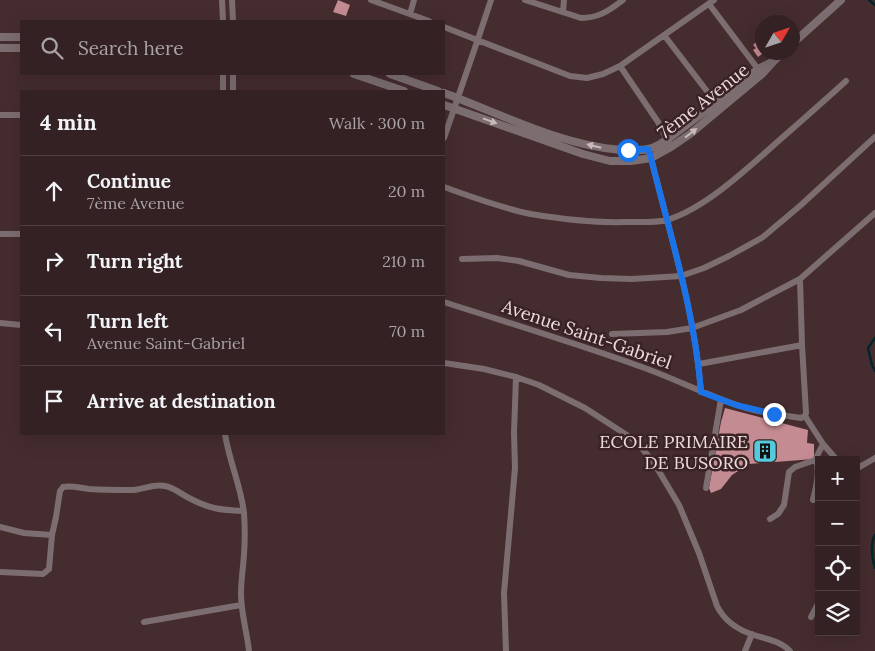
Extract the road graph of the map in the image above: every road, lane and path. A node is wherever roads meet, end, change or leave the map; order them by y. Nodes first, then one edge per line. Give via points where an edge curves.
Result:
1 (222, 0) edge
2 (232, 0) edge
3 (371, 0) edge
4 (414, 0) edge
5 (491, 0) edge
6 (525, 0) edge
7 (564, 0) edge
8 (622, 0) edge
9 (841, 0) edge
10 (711, 2) edge
11 (562, 12) junction
12 (410, 14) junction
13 (223, 20) edge
14 (233, 20) edge
15 (426, 20) edge
16 (445, 27) edge
17 (664, 36) junction
18 (0, 37) edge
19 (20, 37) edge
20 (800, 37) edge
21 (478, 39) junction
22 (0, 48) edge
23 (20, 48) edge
24 (775, 60) edge
25 (620, 66) junction
26 (760, 72) junction
27 (223, 75) edge
28 (233, 75) edge
29 (357, 75) edge
30 (393, 75) edge
31 (846, 82) dead end
32 (223, 90) edge
33 (233, 90) edge
34 (401, 90) edge
35 (435, 90) edge
36 (445, 93) edge
37 (458, 98) junction
38 (716, 103) junction
39 (445, 105) edge
40 (454, 108) junction
41 (0, 115) edge
42 (20, 115) edge
43 (445, 135) edge
44 (875, 137) edge
45 (667, 139) junction
46 (671, 147) junction
47 (648, 149) junction
48 (651, 158) junction
49 (445, 187) edge
50 (875, 213) edge
51 (666, 220) junction
52 (0, 234) edge
53 (20, 234) edge
54 (462, 258) dead end
55 (681, 276) junction
56 (800, 279) junction
57 (445, 302) edge
58 (0, 323) edge
59 (20, 325) edge
60 (692, 328) junction
61 (612, 334) dead end
62 (802, 345) junction
63 (445, 362) edge
64 (699, 364) junction
65 (516, 377) junction
66 (701, 392) junction
67 (720, 399) junction
68 (805, 416) junction
69 (225, 435) edge
70 (823, 444) junction
71 (817, 456) edge
72 (833, 456) edge
73 (875, 458) edge
74 (815, 460) edge
75 (860, 467) edge
76 (706, 488) dead end
77 (815, 489) edge
78 (812, 500) dead end
79 (243, 511) junction
80 (770, 518) dead end
81 (0, 527) edge
82 (52, 536) junction
83 (0, 572) edge
84 (241, 605) junction
85 (815, 610) edge
86 (811, 617) dead end
87 (144, 622) dead end
88 (752, 634) junction
89 (249, 651) edge
90 (506, 651) edge
91 (745, 651) edge
92 (790, 651) edge

1 - 13 street
2 - 14 street
3 - 12 street
4 - 12 street
5 - 21 street
6 - 11 street
7 - 11 street
8 - 11 street via 612,9 590,18
9 - 20 street
10 - 17 street
10 - 26 street
12 - 15 street
16 - 21 street
17 - 25 street
17 - 38 street
18 - 19 street
21 - 25 street via 570,76 587,78
21 - 37 street
22 - 23 street
24 - 26 street, 7ème Avenue
25 - 45 street
26 - 38 street, 7ème Avenue
46 -> 26 street, 7ème Avenue
27 - 32 street
28 - 33 street
29 - 34 street
30 - 35 street
31 - 51 street via 734,180 685,212
36 - 37 street, 7ème Avenue
37 - 40 street
47 -> 37 street, 7ème Avenue via 602,148 570,140
38 - 45 street, 7ème Avenue
39 - 40 street, 7ème Avenue
40 - 43 street
40 -> 48 street, 7ème Avenue via 610,161
41 - 42 street
44 - 55 street via 764,237 704,268
45 - 46 street
45 - 47 street, 7ème Avenue
46 - 48 street, 7ème Avenue
47 - 48 street
48 - 51 street
49 - 51 street via 492,204 538,215 611,222
50 - 56 street
51 - 55 street
52 - 53 street
54 - 55 street via 519,261 569,275 593,277
55 - 60 street
56 - 60 street via 741,310
56 - 62 street
57 - 66 street, Avenue Saint-Gabriel via 642,366
58 - 59 street
60 - 61 street
60 - 64 street
62 - 64 street
62 - 68 street
63 - 65 street
64 - 66 street
65 - 88 street via 585,408 636,441 654,463 679,505 721,614
65 - 90 street via 515,468 504,592
66 - 67 street, Avenue Saint-Gabriel
67 - 68 street, Avenue Saint-Gabriel via 774,414
67 - 76 street
68 - 70 street
69 - 79 street
70 - 71 street
70 - 72 street
73 - 75 street
74 - 80 street via 789,472 784,505 778,514
77 - 78 street
79 - 82 street via 208,507 164,485 139,490 66,486 60,491
79 - 84 street
81 - 82 street
82 - 83 street via 46,572
84 - 87 street
84 - 89 street
85 - 86 street
88 - 91 street
88 - 92 street via 777,642

